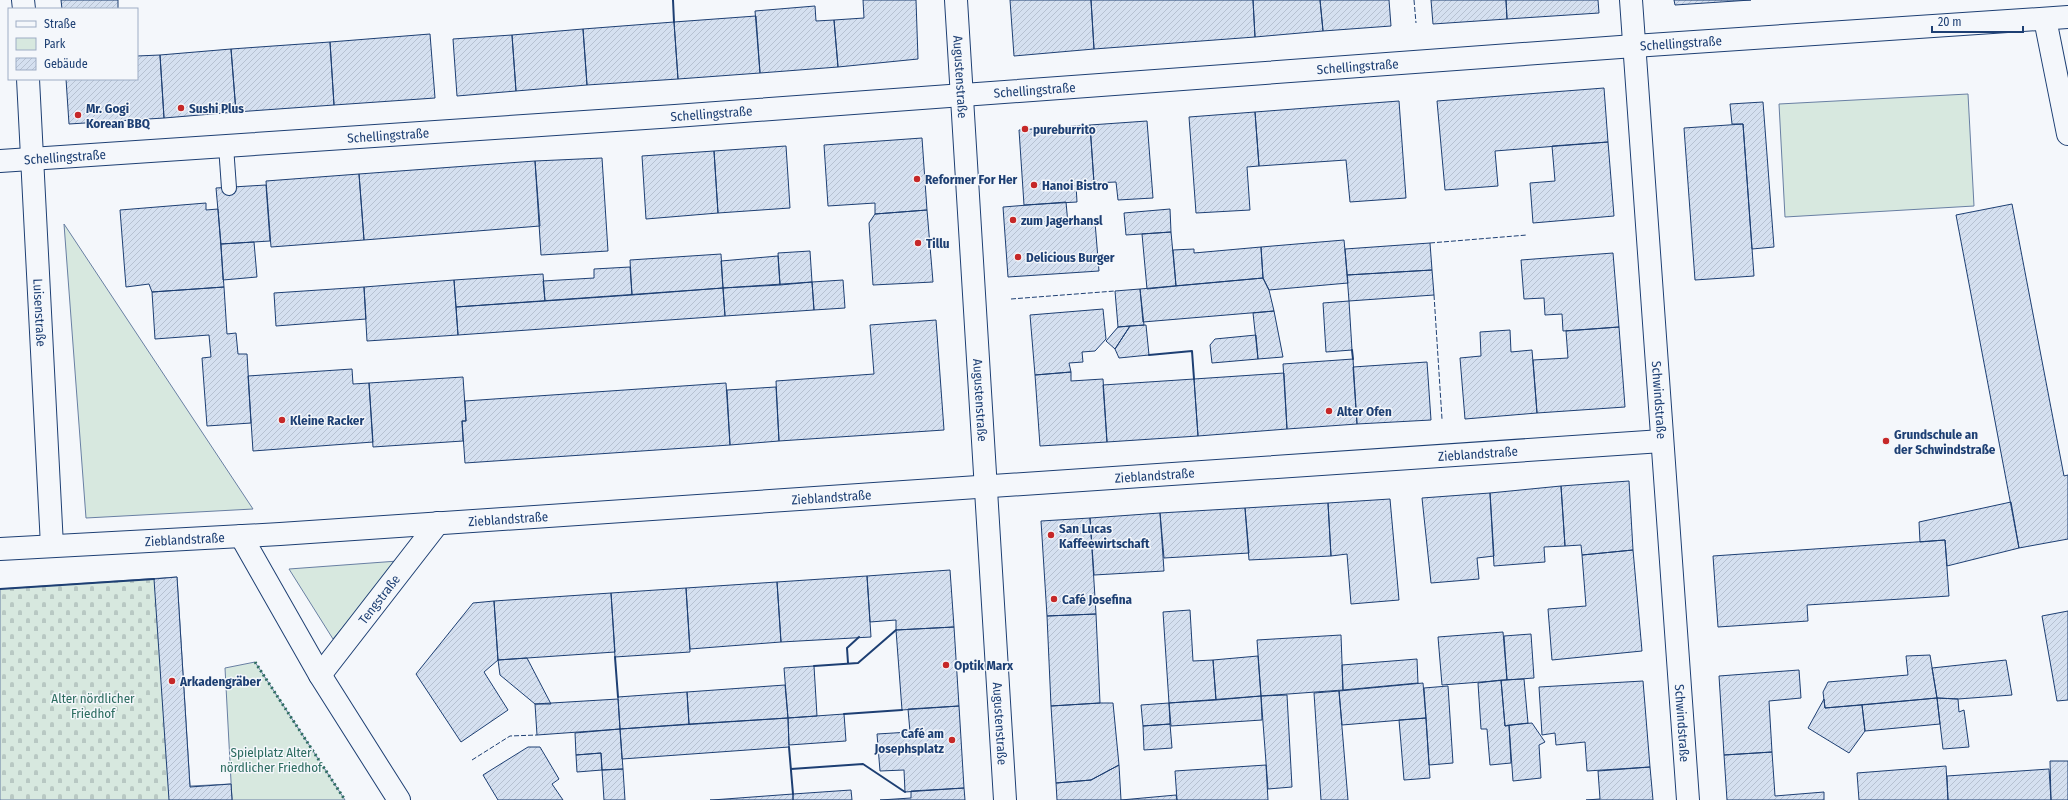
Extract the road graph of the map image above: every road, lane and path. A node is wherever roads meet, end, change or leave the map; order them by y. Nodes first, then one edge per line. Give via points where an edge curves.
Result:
1 (956, 0) edge
2 (1631, 0) edge
3 (2068, 17) edge
4 (2046, 19) junction
5 (1634, 46) junction
6 (28, 80) edge
7 (962, 95) junction
8 (2068, 134) edge
9 (226, 146) junction
10 (32, 159) junction
11 (0, 161) edge
12 (229, 188) dead end
13 (1662, 441) junction
14 (986, 487) junction
15 (438, 523) junction
16 (241, 536) junction
17 (52, 546) junction
18 (0, 549) edge
19 (320, 675) junction
20 (399, 800) edge
21 (1005, 800) edge
22 (1688, 800) edge

1 - 7 street, Augustenstraße
2 - 5 street, Schwindstraße
3 - 4 street, Schellingstraße
4 - 5 street, Schellingstraße
4 - 8 street
5 - 7 street, Schellingstraße
5 - 13 street, Schwindstraße
6 - 10 street, Luisenstraße
7 - 9 street, Schellingstraße
7 - 14 street, Augustenstraße
9 - 10 street, Schellingstraße
9 - 12 lane
10 - 11 street, Schellingstraße
10 - 17 street, Luisenstraße
13 - 14 street, Zieblandstraße
13 - 22 street, Schwindstraße
14 - 15 street, Zieblandstraße
14 - 21 street, Augustenstraße
15 - 16 street, Zieblandstraße
15 - 19 street, Tengstraße
16 - 17 street, Zieblandstraße
16 - 19 street
17 - 18 street, Zieblandstraße
19 - 20 street

